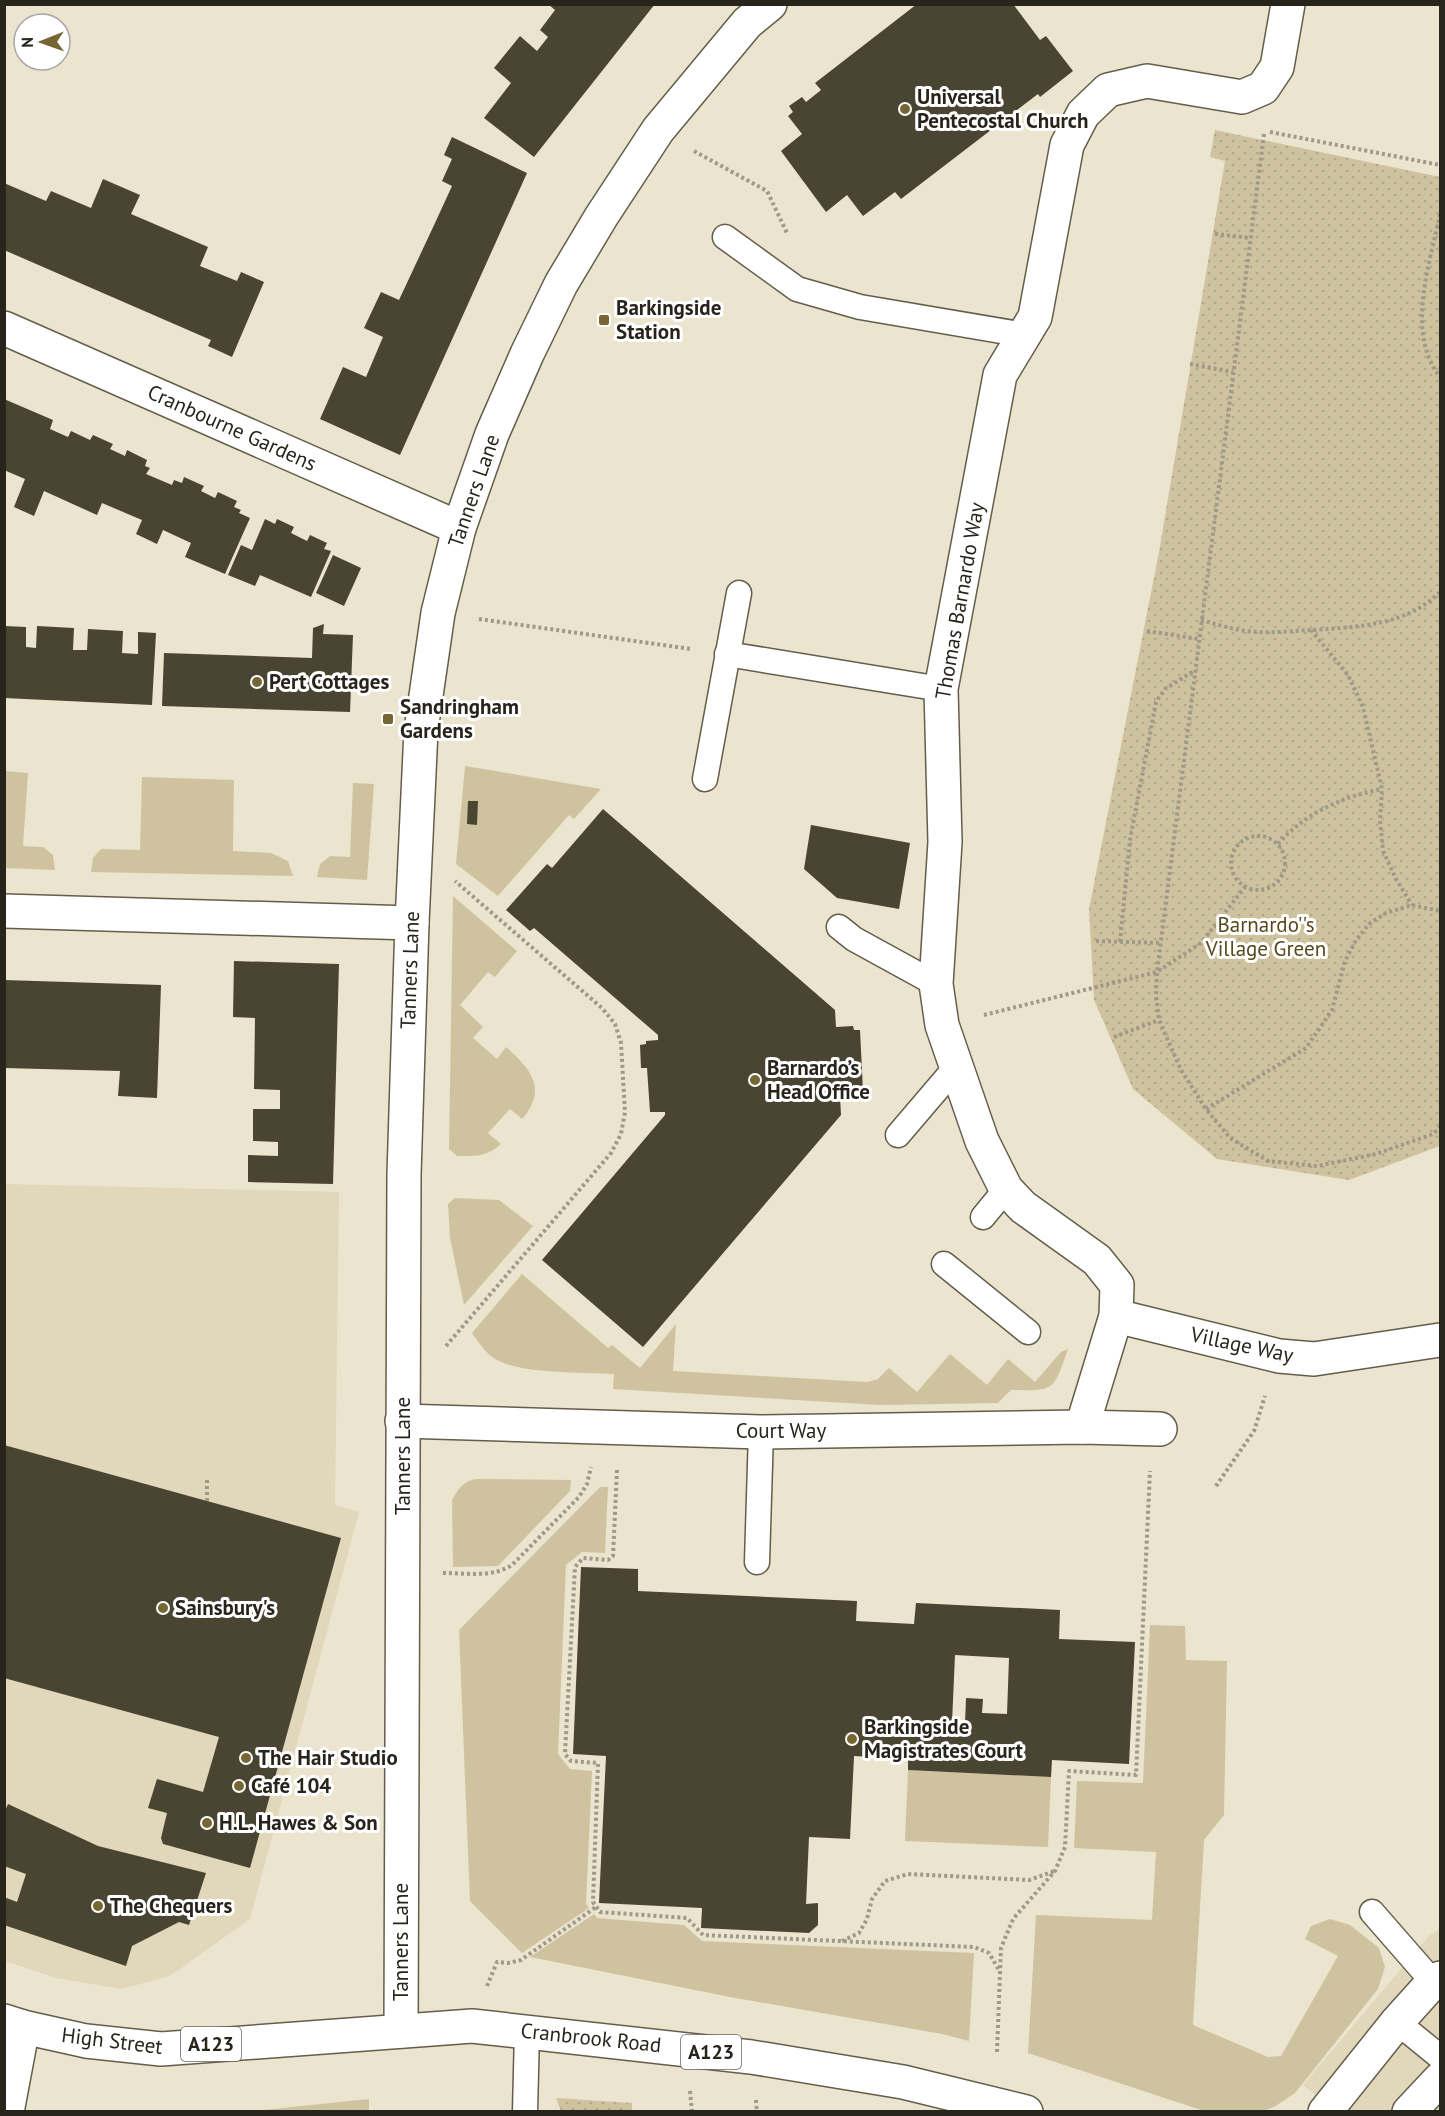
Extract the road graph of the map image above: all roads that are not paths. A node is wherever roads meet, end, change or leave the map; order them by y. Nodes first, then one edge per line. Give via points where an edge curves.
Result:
1 (770, 4) edge
2 (1288, 4) edge
3 (725, 237) dead end
4 (4, 328) edge
5 (1025, 335) junction
6 (459, 528) junction
7 (739, 593) dead end
8 (727, 654) junction
9 (941, 689) junction
10 (705, 779) dead end
11 (4, 910) edge
12 (412, 923) junction
13 (839, 927) dead end
14 (936, 984) junction
15 (956, 1067) junction
16 (898, 1135) dead end
17 (1006, 1189) junction
18 (983, 1217) dead end
19 (944, 1264) dead end
20 (1116, 1316) junction
21 (1028, 1332) dead end
22 (1440, 1340) edge
23 (402, 1408) junction
24 (1082, 1427) junction
25 (1156, 1429) road end
26 (761, 1432) junction
27 (757, 1562) dead end
28 (1372, 1912) dead end
29 (1437, 1980) edge
30 (1397, 2022) junction
31 (14, 2024) edge
32 (401, 2031) junction
33 (527, 2031) junction
34 (1440, 2057) edge
35 (1440, 2079) edge
36 (7, 2112) edge
37 (525, 2112) edge
38 (1026, 2112) edge
39 (1325, 2112) edge
40 (1409, 2112) edge

1 - 6 street, Tanners Lane via 747,23 658,130 561,284 492,434
2 - 5 street, Thomas Barnardo Way via 1277,67 1263,88 1242,97 1147,81 1108,90 1083,114 1067,145 1035,317
3 - 5 lane via 796,289 860,307
4 - 6 street, Cranbourne Gardens
5 - 9 street, Thomas Barnardo Way via 1000,375
6 - 12 street, Tanners Lane via 438,613 421,730
7 - 8 lane
8 - 9 lane
8 - 10 lane
9 - 14 street, Thomas Barnardo Way via 945,842
11 - 12 street
12 - 23 street, Tanners Lane
13 - 14 lane
14 - 15 street, Thomas Barnardo Way via 942,1025
15 - 16 lane
15 - 17 street, Thomas Barnardo Way via 982,1141
17 - 18 lane
17 - 20 street, Thomas Barnardo Way via 1023,1207 1097,1260 1117,1285
19 - 21 lane
20 - 22 street, Village Way via 1279,1356 1314,1359
20 - 24 street, Thomas Barnardo Way
23 - 26 street, Court Way via 606,1427
23 - 32 street, Tanners Lane
24 - 25 street, Court Way
24 - 26 street, Court Way
26 - 27 lane
28 - 29 lane
29 - 30 street
30 - 34 lane
30 - 39 street
31 - 32 street, High Street / A123 via 86,2042 161,2049
31 - 36 street
32 - 33 street, Cranbrook Road / A123 via 472,2026
33 - 37 lane
33 - 38 street, Cranbrook Road / A123 via 763,2059 903,2082
35 - 40 street

